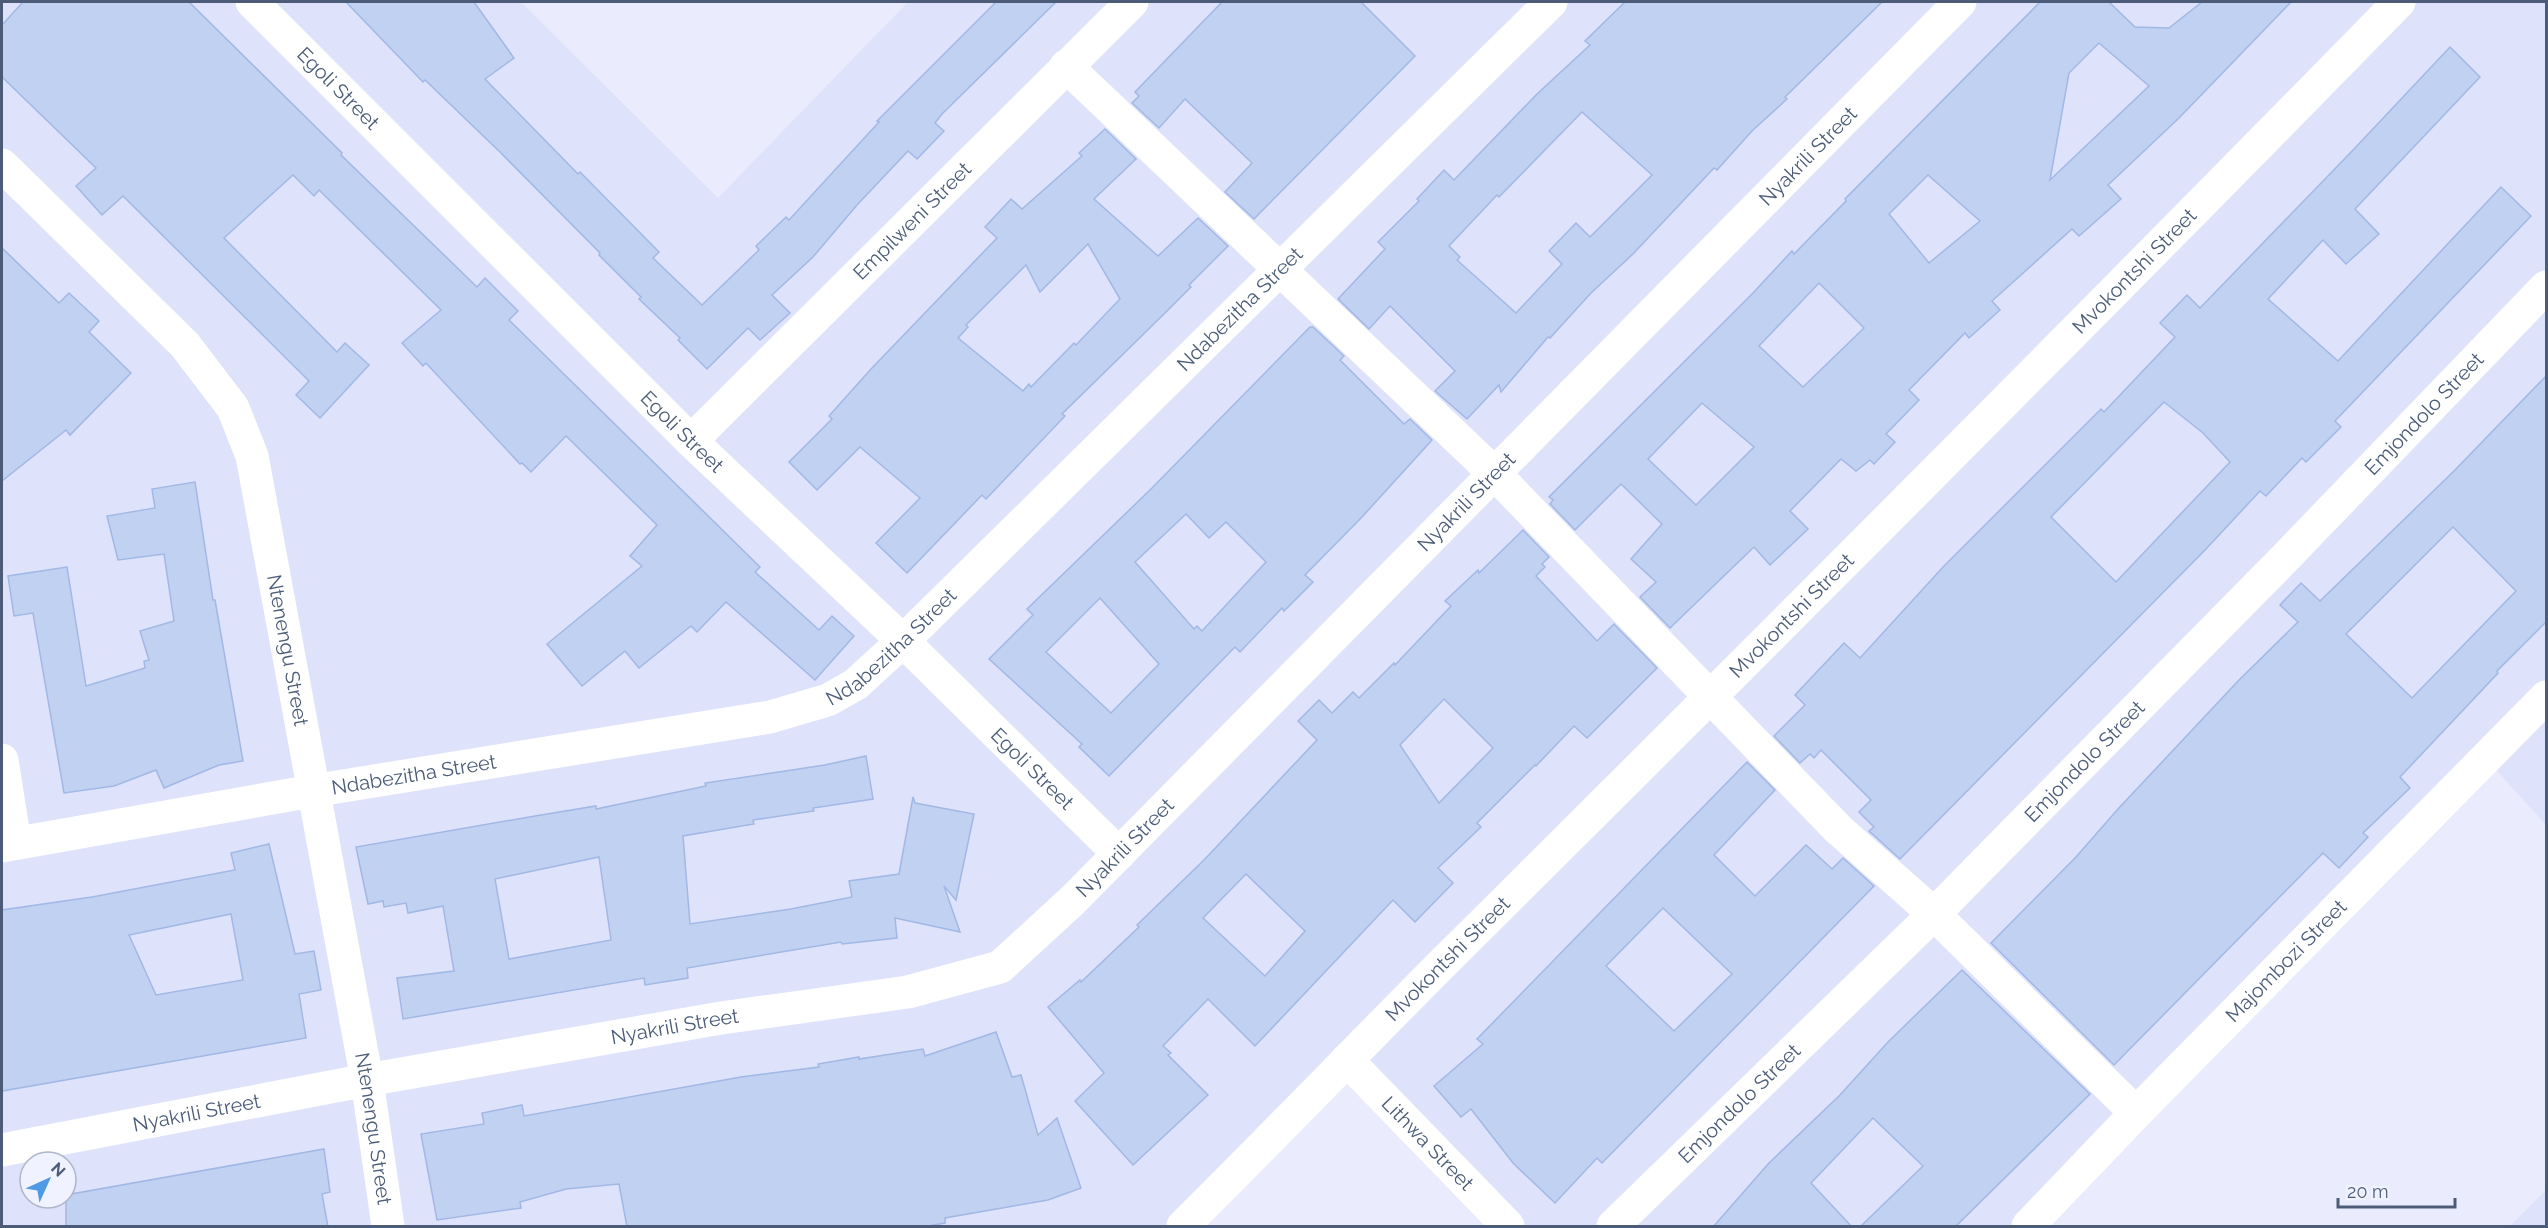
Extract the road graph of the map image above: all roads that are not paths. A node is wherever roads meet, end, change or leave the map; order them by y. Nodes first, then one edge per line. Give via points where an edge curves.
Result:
1 (252, 2) edge
2 (1132, 2) edge
3 (1551, 2) edge
4 (1960, 2) edge
5 (2399, 2) edge
6 (1066, 66) junction
7 (2, 165) edge
8 (1278, 270) junction
9 (2547, 287) edge
10 (691, 441) junction
11 (1494, 473) junction
12 (903, 641) junction
13 (2547, 697) edge
14 (1710, 698) junction
15 (2, 760) edge
16 (312, 791) junction
17 (8, 844) edge
18 (1119, 854) junction
19 (1934, 914) junction
20 (1347, 1060) junction
21 (367, 1080) junction
22 (2136, 1113) junction
23 (2, 1150) edge
24 (388, 1227) edge
25 (1183, 1227) edge
26 (1509, 1227) edge
27 (1613, 1227) edge
28 (2028, 1227) edge

1 - 10 street, Egoli Street
2 - 6 street, Empilweni Street
3 - 8 street, Ndabezitha Street
4 - 11 street, Nyakrili Street
5 - 14 street, Mvokontshi Street
6 - 8 street
6 - 10 street, Empilweni Street
7 - 16 street, Ntenengu Street via 185,345 233,408 252,456
8 - 11 street
8 - 12 street, Ndabezitha Street
9 - 19 street, Emjondolo Street
10 - 12 street, Egoli Street
11 - 14 street
11 - 18 street, Nyakrili Street
12 - 16 street, Ndabezitha Street via 856,684 828,700 770,717
12 - 18 street, Egoli Street
13 - 22 street, Majombozi Street
14 - 19 street via 1838,829
14 - 20 street, Mvokontshi Street
15 - 17 street
16 - 17 street, Ndabezitha Street
16 - 21 street, Ntenengu Street
18 - 21 street, Nyakrili Street via 1000,967 979,975 908,992 721,1018
19 - 22 street
19 - 27 street, Emjondolo Street
20 - 25 street, Mvokontshi Street
20 - 26 street, Lithwa Street
21 - 23 street, Nyakrili Street
21 - 24 street, Ntenengu Street
22 - 28 street, Majombozi Street

